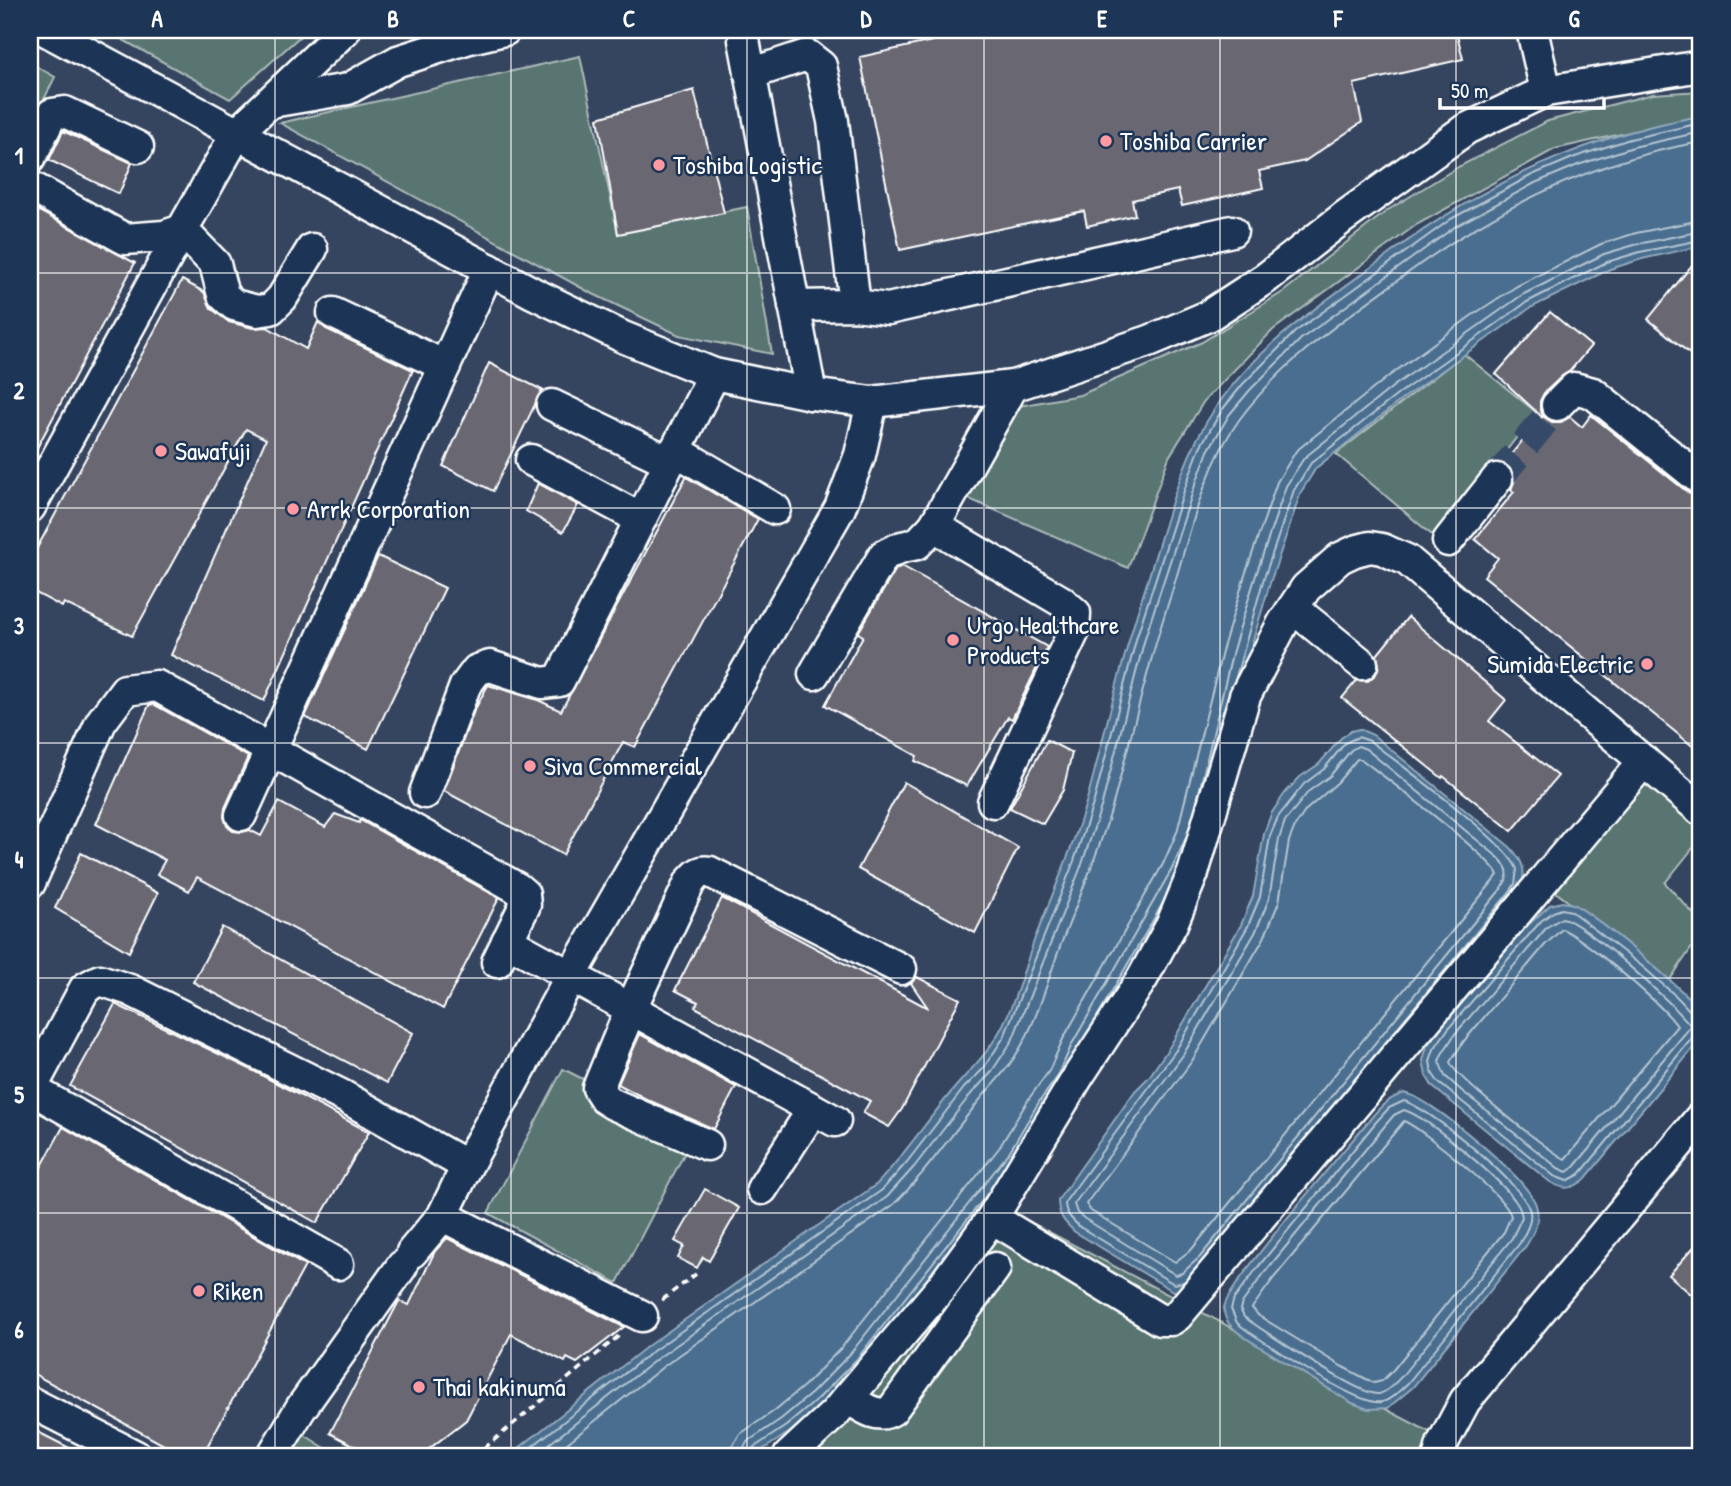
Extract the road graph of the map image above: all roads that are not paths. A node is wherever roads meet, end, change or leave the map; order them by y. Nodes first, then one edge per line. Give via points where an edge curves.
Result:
1 (45, 30) edge
2 (345, 30) edge
3 (505, 30) edge
4 (1532, 30) edge
5 (744, 40) dead end
6 (1701, 66) edge
7 (750, 74) junction
8 (1546, 90) junction
9 (271, 102) junction
10 (237, 133) junction
11 (138, 147) dead end
12 (30, 158) edge
13 (30, 186) edge
14 (181, 230) junction
15 (1232, 231) dead end
16 (313, 249) dead end
17 (489, 269) junction
18 (855, 305) junction
19 (794, 306) junction
20 (333, 313) dead end
21 (445, 366) junction
22 (714, 373) junction
23 (1013, 386) junction
24 (811, 394) junction
25 (872, 402) junction
26 (552, 405) dead end
27 (1557, 405) tunnel mouth
28 (672, 456) junction
29 (531, 460) dead end
30 (1497, 479) tunnel mouth
31 (1701, 480) edge
32 (30, 508) edge
33 (775, 509) dead end
34 (641, 519) junction
35 (934, 526) junction
36 (1448, 541) dead end
37 (1293, 608) junction
38 (1362, 664) dead end
39 (814, 674) dead end
40 (271, 751) junction
41 (1644, 761) junction
42 (425, 793) dead end
43 (993, 802) dead end
44 (1701, 810) edge
45 (242, 815) dead end
46 (30, 883) edge
47 (901, 968) dead end
48 (571, 976) junction
49 (631, 1008) junction
50 (30, 1090) edge
51 (1701, 1117) edge
52 (707, 1145) dead end
53 (467, 1166) junction
54 (762, 1189) dead end
55 (992, 1218) junction
56 (441, 1219) junction
57 (338, 1264) dead end
58 (995, 1268) dead end
59 (642, 1316) road end
60 (848, 1398) junction
61 (30, 1402) edge
62 (136, 1456) edge
63 (272, 1456) edge
64 (789, 1456) edge
65 (1439, 1456) edge

1 - 10 street
2 - 9 street
3 - 9 street via 398,61 348,89
4 - 8 street
5 - 7 street
6 - 8 street
7 - 18 street via 807,55 821,66 833,121
7 - 19 street
8 - 23 street via 1466,129 1208,316 1149,341
9 - 10 street
10 - 14 street
10 - 17 street
11 - 12 street via 65,112 52,114
13 - 14 street via 125,239
14 - 16 street via 215,264 223,295 234,305 257,311 271,309 282,298
14 - 32 street
15 - 18 street via 888,309
17 - 21 street
17 - 22 street via 623,337
18 - 19 street
19 - 24 street
20 - 21 street
21 - 40 street
22 - 24 street
22 - 28 street
23 - 25 street
23 - 35 street
24 - 25 street
25 - 48 street via 860,455 840,508
26 - 28 street
27 - 31 street via 1573,388 1593,393
28 - 33 street
28 - 34 street
29 - 34 street
30 - 36 street
34 - 42 street via 559,681 542,682 489,666 477,670 465,686
35 - 39 street via 917,544 884,555
35 - 43 street via 1075,613 1074,631
37 - 38 street
37 - 41 street via 1306,588 1340,558 1370,547 1396,553
37 - 55 street via 1245,696 1205,837 1172,924
40 - 45 street
40 - 46 street via 158,686 125,690 101,722
40 - 48 street via 517,888 524,894 525,905 502,951
41 - 44 street
41 - 55 street via 1177,1317 1160,1320
47 - 49 street via 703,871 690,882
48 - 49 street
48 - 53 street
49 - 52 street via 597,1088 613,1104
49 - 54 street via 824,1115
50 - 53 street via 85,988 100,980 130,990 331,1090
50 - 57 street
51 - 65 street via 1465,1401
53 - 56 street
55 - 60 street via 941,1288
56 - 59 street
56 - 63 street via 407,1259
58 - 60 street via 892,1410 876,1414
60 - 64 street
61 - 62 street

